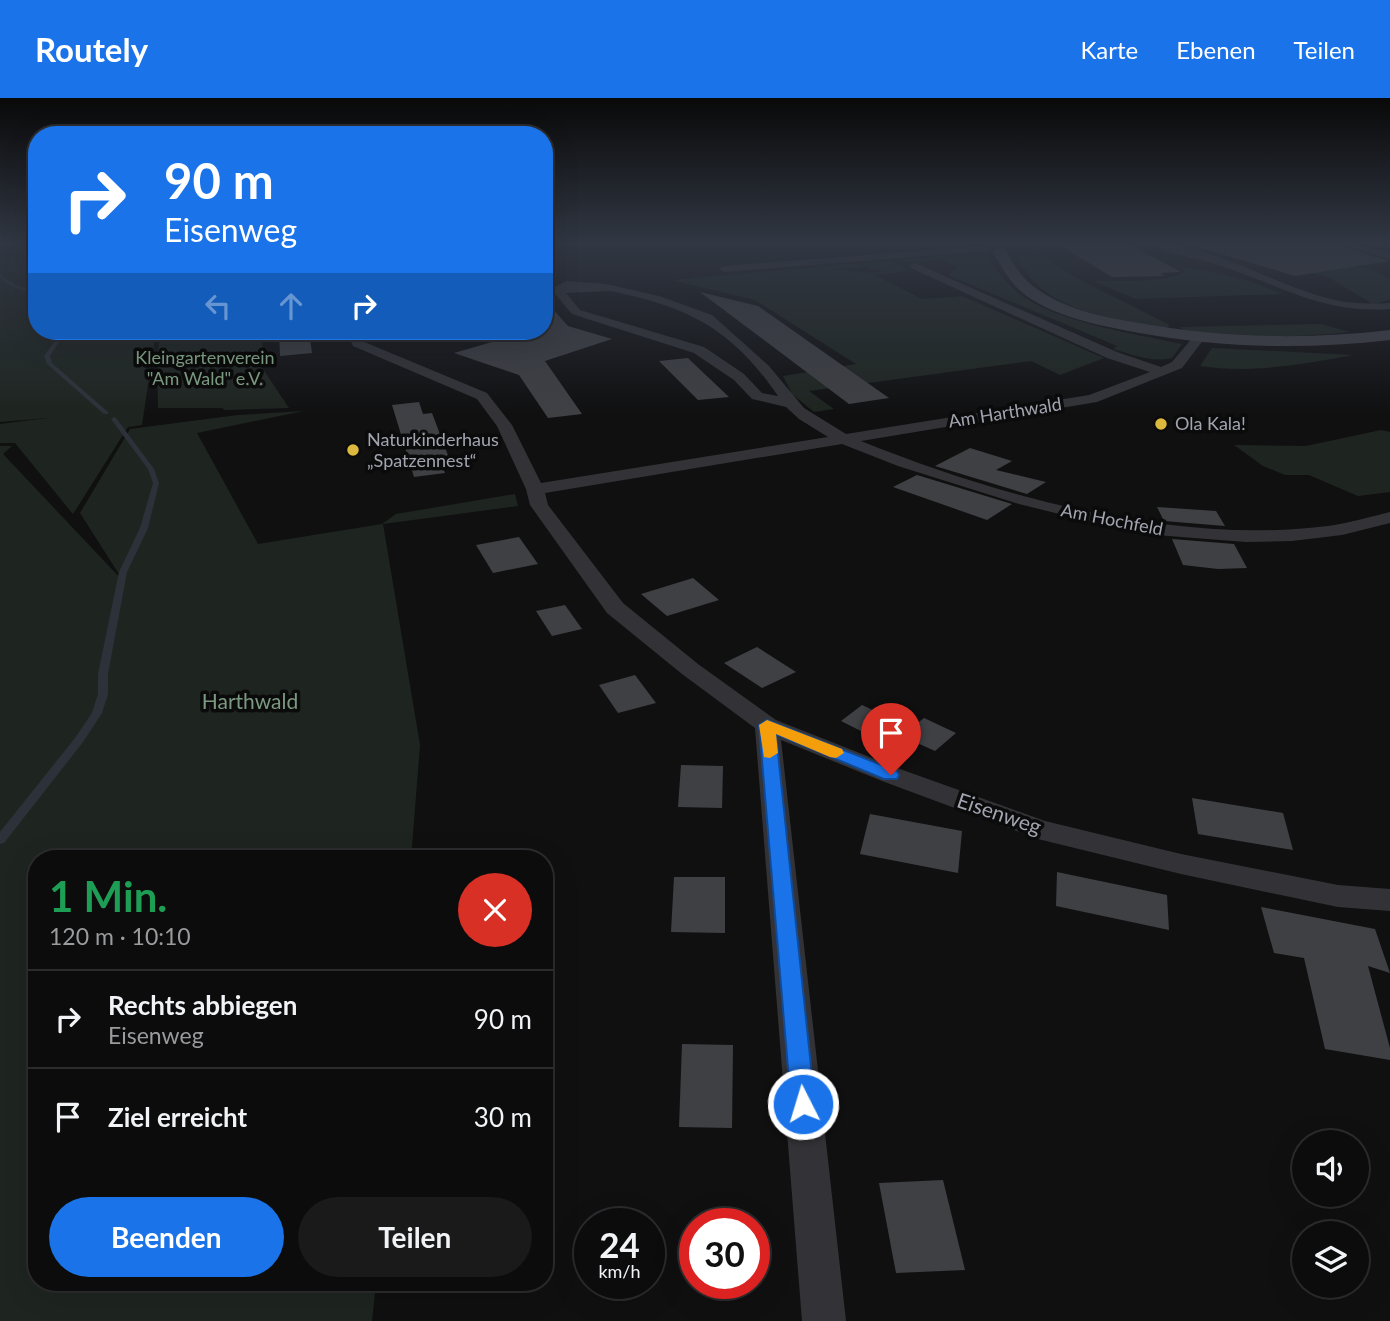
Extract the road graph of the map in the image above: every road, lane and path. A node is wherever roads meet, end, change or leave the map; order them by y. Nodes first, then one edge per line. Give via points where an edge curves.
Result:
1 (565, 299) edge
2 (652, 299) edge
3 (987, 299) edge
4 (1042, 299) edge
5 (1312, 299) edge
6 (1390, 306) edge
7 (1390, 335) edge
8 (1198, 338) junction
9 (356, 340) edge
10 (1163, 372) junction
11 (788, 402) junction
12 (843, 440) junction
13 (537, 497) junction
14 (1390, 517) edge
15 (767, 725) junction
16 (1390, 900) edge
17 (824, 1321) edge

1 - 11 street via 576,312 699,350 757,396
2 - 11 street via 707,318 770,374
3 - 10 street via 1112,355
4 - 8 main road via 1109,323
5 - 6 street
7 - 8 main road via 1305,344
8 - 10 street, Am Harthwald via 1182,362
9 - 13 street via 482,396 504,425
10 - 12 street, Am Harthwald via 1092,399
11 - 12 street
12 - 13 street, Am Harthwald
12 - 14 street, Am Hochfeld via 1018,500 1098,521 1189,534 1251,538 1331,533
13 - 15 street, Eisenweg via 615,608
15 - 16 street, Eisenweg via 1038,829 1325,894
15 - 17 street

